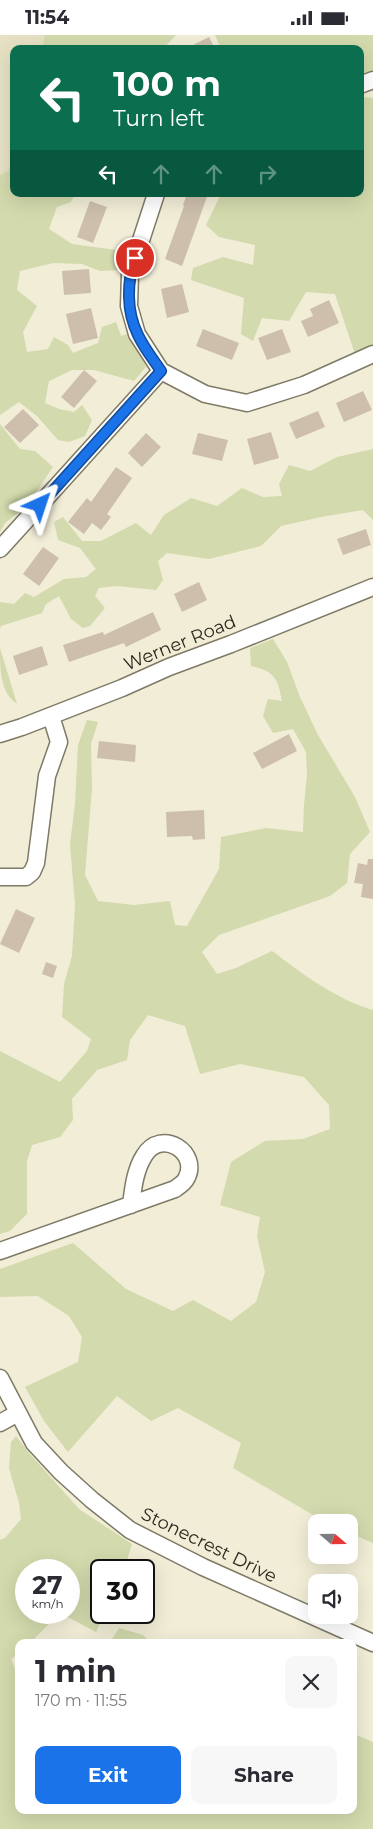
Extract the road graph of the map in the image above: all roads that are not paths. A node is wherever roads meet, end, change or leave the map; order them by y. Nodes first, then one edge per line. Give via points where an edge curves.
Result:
1 (155, 197) edge
2 (373, 354) edge
3 (161, 371) junction
4 (0, 549) edge
5 (373, 587) edge
6 (51, 716) junction
7 (0, 734) edge
8 (0, 877) edge
9 (131, 1205) dead end
10 (0, 1251) edge
11 (0, 1377) edge
12 (18, 1413) junction
13 (0, 1423) edge
14 (373, 1643) edge

1 - 3 street via 130,274 129,306 137,334
2 - 3 street via 304,385 247,403 205,395
3 - 4 street
5 - 6 street, Werner Road
6 - 7 street, Werner Road
6 - 8 street via 59,742 44,788 36,863 26,877
9 - 10 street
11 - 12 street, Stonecrest Drive
12 - 13 street
12 - 14 street, Stonecrest Drive via 34,1443 92,1500 130,1530 203,1567

